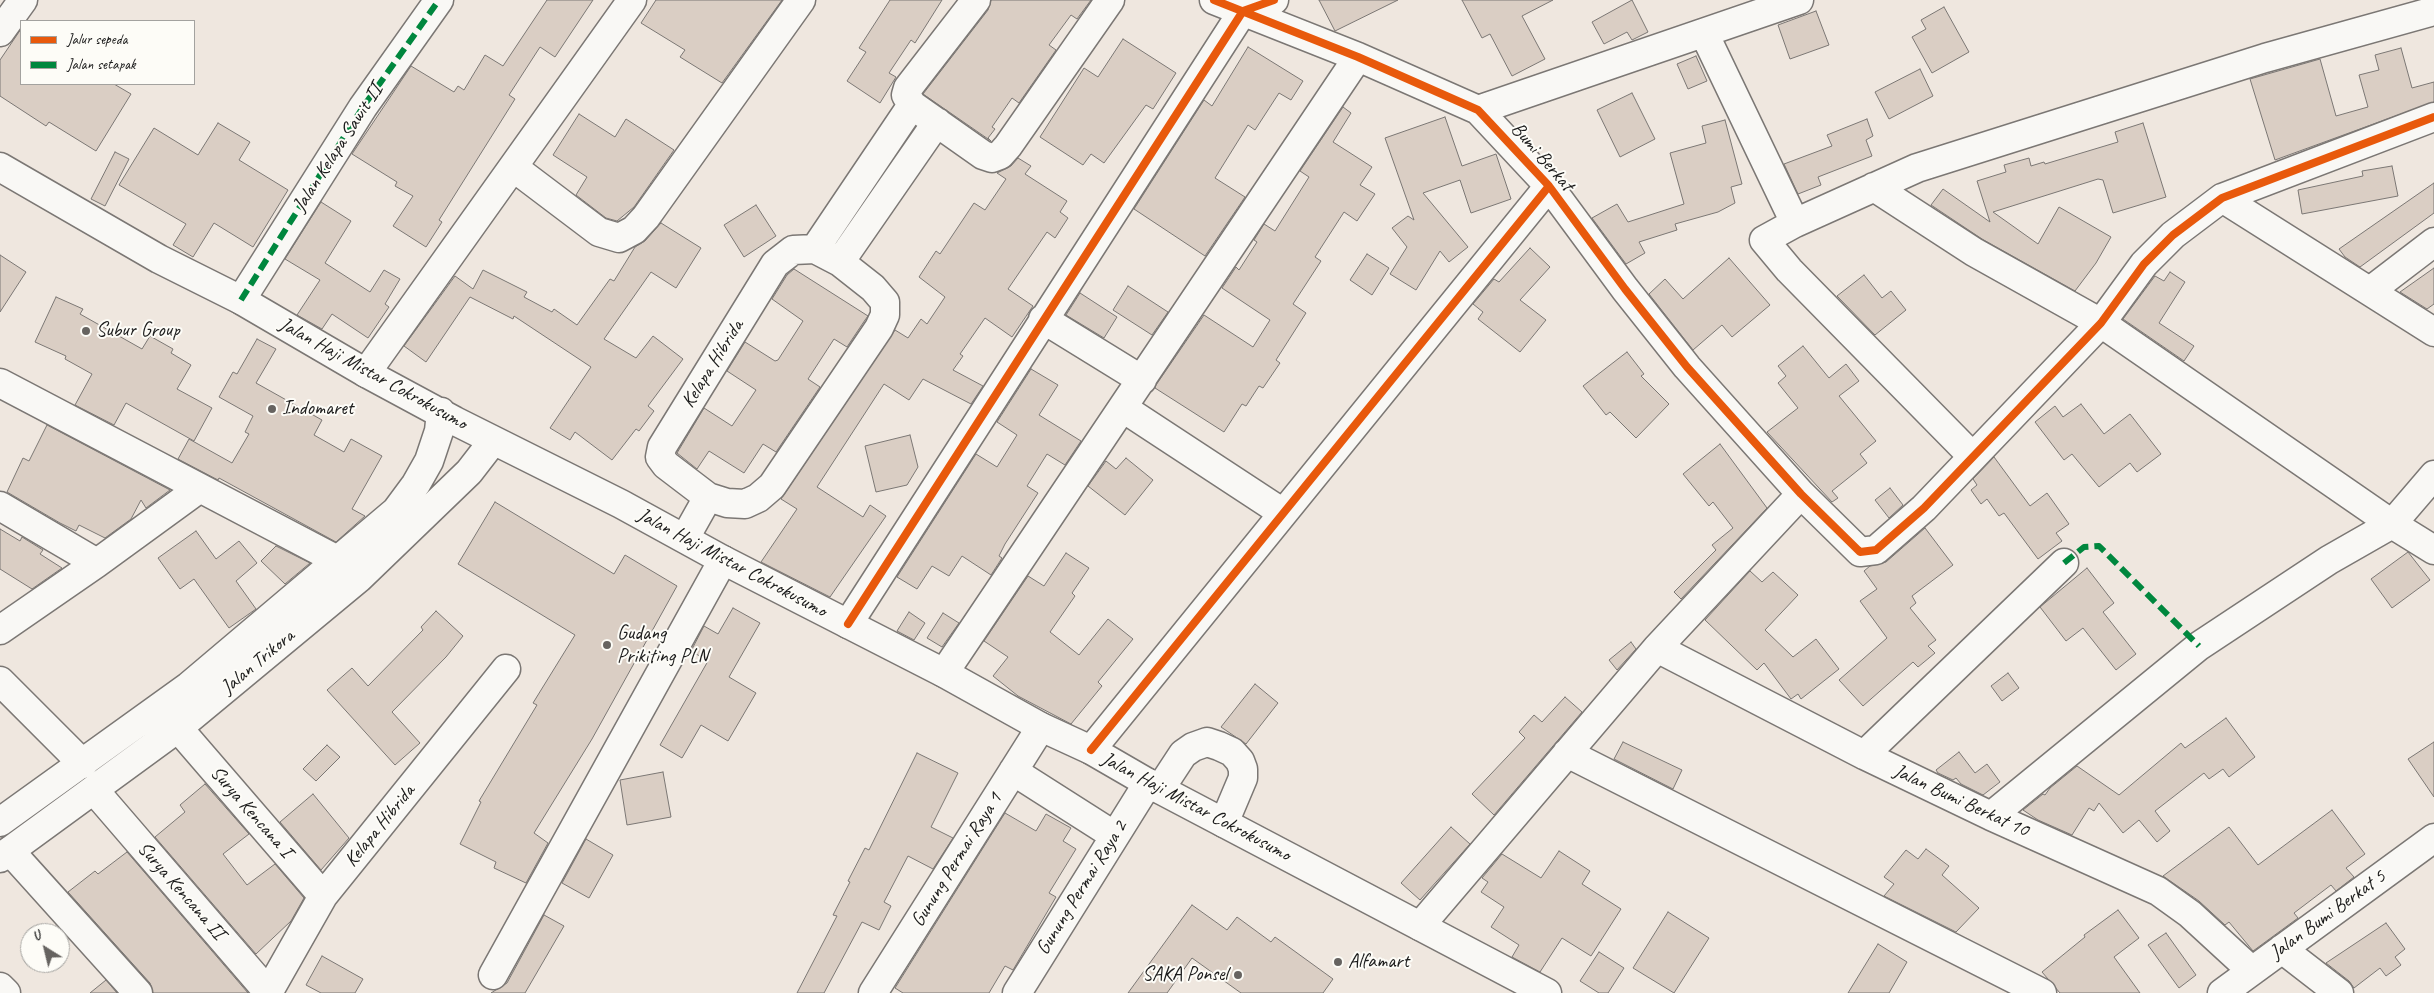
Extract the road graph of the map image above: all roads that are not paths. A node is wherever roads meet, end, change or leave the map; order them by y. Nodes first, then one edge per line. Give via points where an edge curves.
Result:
1 (23, 0) edge
2 (439, 0) edge
3 (632, 0) edge
4 (800, 0) edge
5 (976, 0) edge
6 (1110, 0) edge
7 (1214, 0) edge
8 (1274, 0) edge
9 (1799, 0) edge
10 (1243, 11) junction
11 (2434, 11) edge
12 (0, 32) edge
13 (1704, 33) junction
14 (1358, 57) junction
15 (912, 105) junction
16 (1478, 110) junction
17 (2434, 117) edge
18 (937, 122) junction
19 (0, 167) edge
20 (513, 168) junction
21 (1549, 186) junction
22 (1874, 187) junction
23 (2222, 198) junction
24 (1795, 223) junction
25 (2434, 242) edge
26 (815, 249) junction
27 (840, 262) junction
28 (2370, 291) junction
29 (241, 300) junction
30 (1043, 319) junction
31 (2101, 323) junction
32 (2434, 332) edge
33 (366, 373) junction
34 (1142, 380) junction
35 (0, 383) edge
36 (1123, 408) junction
37 (442, 412) junction
38 (493, 441) junction
39 (1972, 456) junction
40 (2434, 475) edge
41 (200, 488) junction
42 (1801, 494) junction
43 (708, 497) junction
44 (0, 506) edge
45 (1283, 513) junction
46 (2392, 524) junction
47 (685, 538) junction
48 (2434, 550) edge
49 (724, 560) junction
50 (339, 561) junction
51 (97, 563) junction
52 (2064, 563) dead end
53 (848, 624) junction
54 (0, 630) edge
55 (1657, 648) junction
56 (506, 669) dead end
57 (944, 672) junction
58 (0, 681) edge
59 (1041, 726) junction
60 (178, 728) junction
61 (1091, 750) junction
62 (1567, 753) junction
63 (1864, 755) junction
64 (83, 764) junction
65 (1013, 772) junction
66 (1154, 786) junction
67 (94, 790) junction
68 (1991, 816) junction
69 (0, 822) edge
70 (1224, 823) junction
71 (1115, 836) junction
72 (2434, 838) edge
73 (5, 855) edge
74 (324, 896) junction
75 (1420, 926) junction
76 (2282, 949) junction
77 (2252, 971) junction
78 (493, 975) dead end
79 (0, 987) edge
80 (6, 993) edge
81 (138, 993) edge
82 (268, 993) edge
83 (873, 993) edge
84 (1016, 993) edge
85 (1547, 993) edge
86 (2042, 993) edge
87 (2222, 993) edge
88 (2339, 993) edge

1 - 12 street
2 - 29 street, Jalan Kelapa Sawit II via 363,108
3 - 20 street
4 - 20 street via 634,230 619,238 599,232
5 - 15 street via 908,88 906,95
6 - 18 street via 1000,155 992,158 983,155
7 - 10 street, Bumi Berkat
8 - 10 street
9 - 13 street
10 - 14 street, Bumi Berkat
10 - 30 street
11 - 22 street via 2265,58 2002,140 1917,168
13 - 16 street
13 - 24 street
14 - 16 street, Bumi Berkat
14 - 34 street
15 - 18 street
15 - 26 street
16 - 21 street, Bumi Berkat
17 - 23 street
18 - 27 street
19 - 29 street, Jalan Haji Mistar Cokrokusumo via 159,259
20 - 33 street
21 - 42 street, Bumi Berkat via 1687,366
21 - 45 street
22 - 24 street
22 - 31 street via 1974,252
23 - 28 street
23 - 31 street via 2173,235 2144,264
24 - 39 street via 1764,240 1789,270
25 - 28 street
26 - 27 street
26 - 43 street, Kelapa Hibrida via 793,250 775,264 662,447 660,458 666,465
27 - 43 street via 885,302 885,314 879,328 772,486 745,504
28 - 32 street
29 - 33 street, Jalan Haji Mistar Cokrokusumo
30 - 34 street
30 - 53 street
31 - 39 street
31 - 46 street
33 - 37 street, Jalan Haji Mistar Cokrokusumo
34 - 36 street
35 - 41 street
36 - 45 street
36 - 57 street
37 - 38 street, Jalan Haji Mistar Cokrokusumo
37 - 50 street, Jalan Trikora via 429,461 416,484 396,511
38 - 47 street, Jalan Haji Mistar Cokrokusumo
38 - 60 street, Jalan Trikora via 469,472 359,578
39 - 42 street, Bumi Berkat via 1918,513 1876,550 1860,552
40 - 46 street
41 - 50 street
41 - 51 street
42 - 55 street
43 - 47 street
44 - 51 street
45 - 61 street
46 - 48 street
46 - 68 street via 2329,560 2199,646
47 - 49 street, Jalan Haji Mistar Cokrokusumo
49 - 53 street, Jalan Haji Mistar Cokrokusumo
49 - 78 street
50 - 64 street, Jalan Trikora via 189,686
51 - 54 street
52 - 63 street
53 - 57 street, Jalan Haji Mistar Cokrokusumo
55 - 62 street
55 - 63 street, Jalan Bumi Berkat 10
56 - 74 street, Kelapa Hibrida
57 - 59 street, Jalan Haji Mistar Cokrokusumo
58 - 64 street
59 - 61 street, Jalan Haji Mistar Cokrokusumo
59 - 65 street, Gunung Permai Raya 1
60 - 67 street, Jalan Trikora
60 - 74 street, Surya Kencana I
61 - 66 street, Jalan Haji Mistar Cokrokusumo
62 - 75 street
62 - 86 street
63 - 68 street, Jalan Bumi Berkat 10
64 - 69 street, Jalan Trikora
65 - 71 street
65 - 83 street, Gunung Permai Raya 1
66 - 70 street, Jalan Haji Mistar Cokrokusumo
66 - 70 street, Gunung Permai Raya 2 via 1193,747 1206,742 1232,752 1240,760 1243,778
66 - 71 street, Gunung Permai Raya 2
67 - 73 street, Jalan Trikora
67 - 82 street, Surya Kencana II
68 - 77 street, Jalan Bumi Berkat 10 via 2158,891 2190,914
70 - 75 street, Jalan Haji Mistar Cokrokusumo
71 - 84 street, Gunung Permai Raya 2
72 - 76 street, Jalan Bumi Berkat 5
73 - 81 street
74 - 82 street, Kelapa Hibrida
75 - 85 street, Jalan Haji Mistar Cokrokusumo
76 - 77 street, Jalan Bumi Berkat 5
76 - 88 street
77 - 87 street, Jalan Bumi Berkat 5
79 - 80 street

